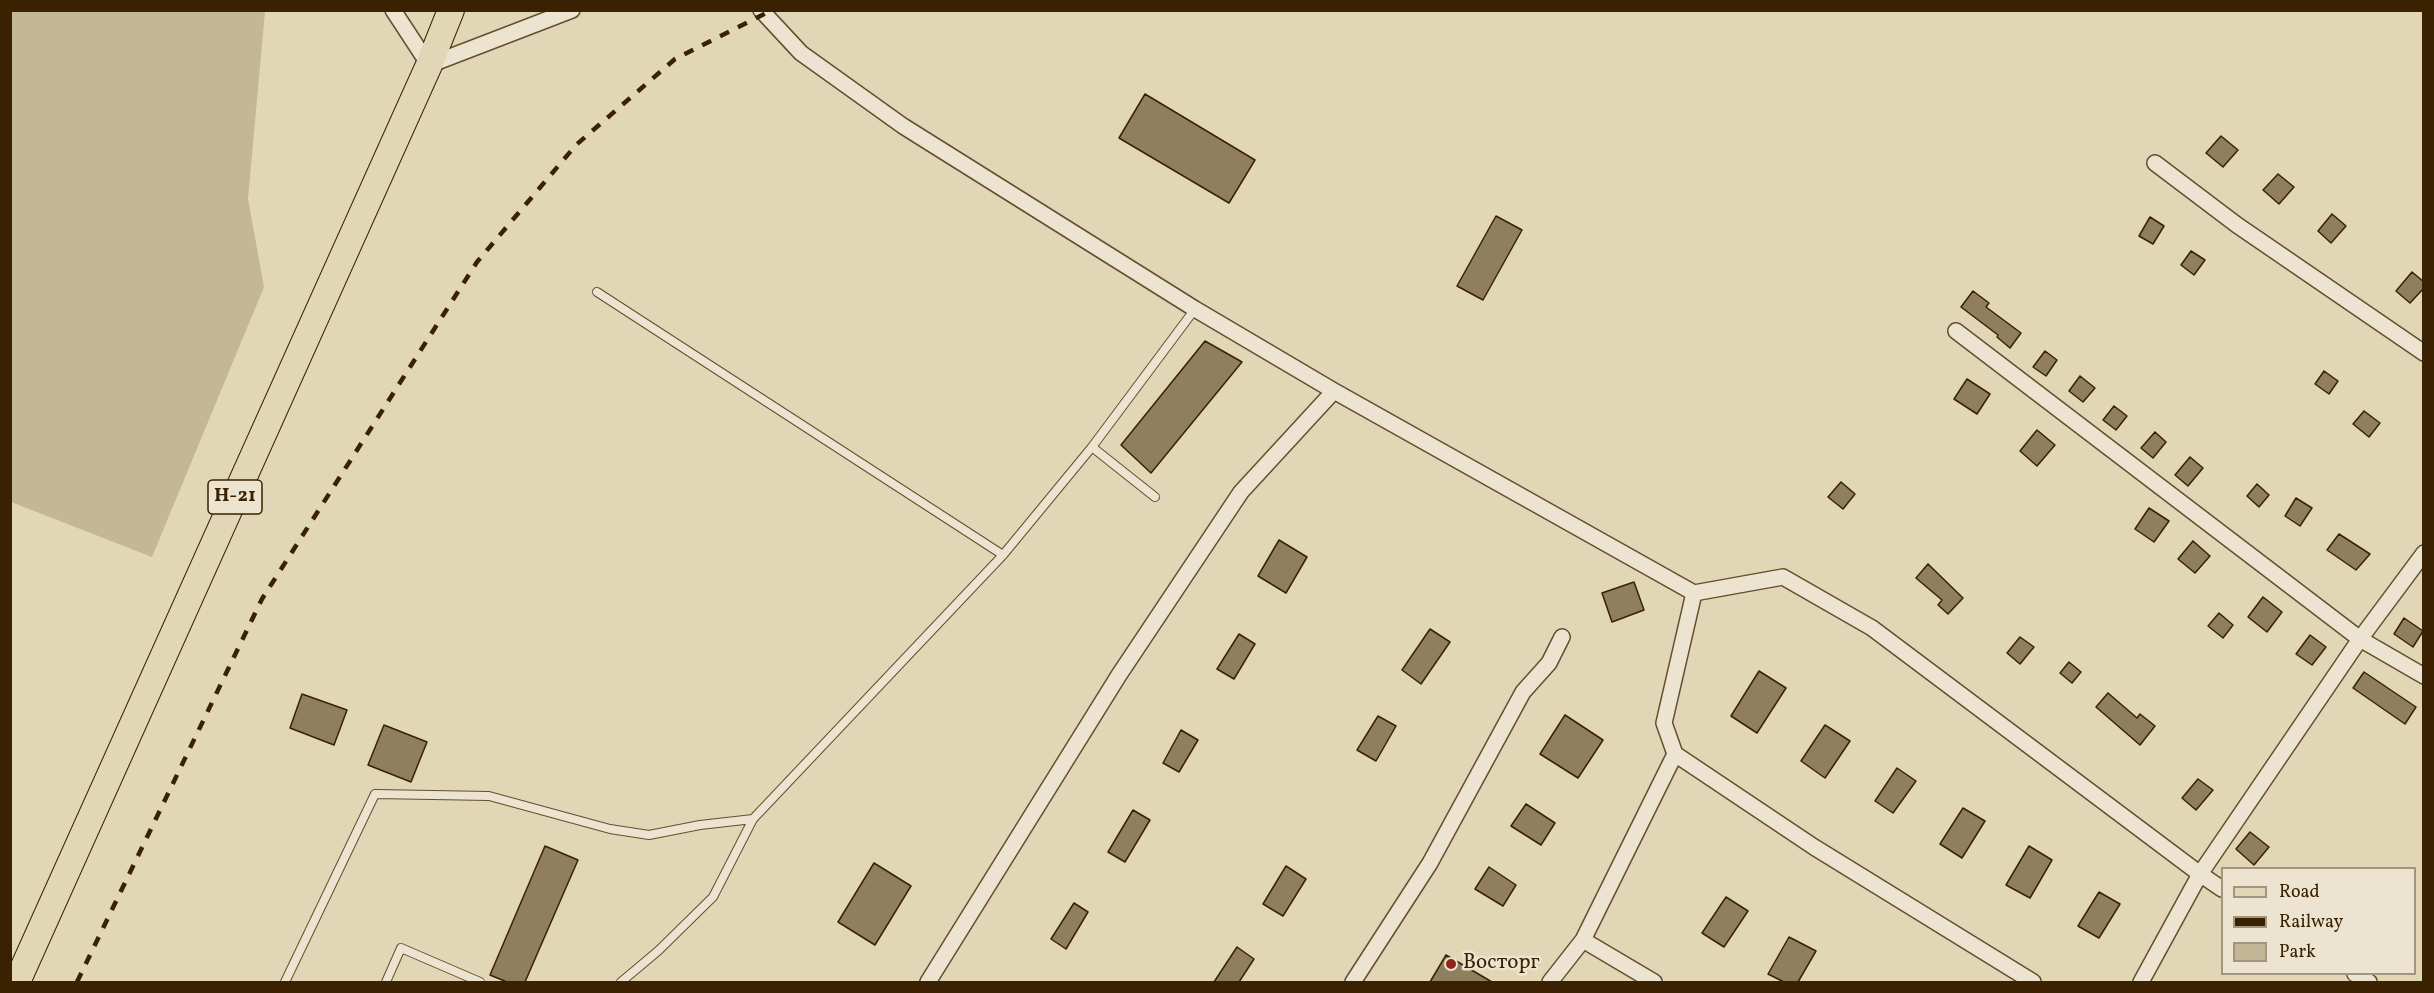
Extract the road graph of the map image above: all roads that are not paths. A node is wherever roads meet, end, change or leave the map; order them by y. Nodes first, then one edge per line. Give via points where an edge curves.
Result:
1 (393, 10) edge
2 (451, 10) edge
3 (572, 10) edge
4 (761, 10) edge
5 (429, 65) junction
6 (2155, 163) dead end
7 (597, 292) dead end
8 (1195, 309) junction
9 (1956, 331) dead end
10 (2424, 353) edge
11 (1335, 391) junction
12 (1092, 447) junction
13 (1155, 497) dead end
14 (2424, 553) edge
15 (1003, 555) junction
16 (1694, 593) junction
17 (1562, 637) dead end
18 (2360, 639) junction
19 (2424, 676) edge
20 (1675, 754) junction
21 (753, 819) junction
22 (2200, 874) junction
23 (2221, 888) edge
24 (1583, 940) junction
25 (16, 982) edge
26 (285, 982) edge
27 (386, 982) edge
28 (480, 982) edge
29 (621, 982) edge
30 (928, 982) edge
31 (1353, 982) edge
32 (1550, 982) edge
33 (1654, 982) edge
34 (2033, 982) edge
35 (2141, 982) edge

1 - 5 street
2 - 5 main road, Н-21
3 - 5 street
4 - 8 street via 801,53 903,126
5 - 25 main road, Н-21
6 - 10 street via 2237,225
7 - 15 lane
8 - 11 street
8 - 12 lane
9 - 18 street
11 - 16 street
11 - 30 street via 1241,492 1119,675
12 - 13 lane
12 - 15 lane
14 - 18 street
15 - 21 lane
16 - 20 street via 1664,723
16 - 22 street via 1783,577 1872,628
17 - 31 street via 1549,663 1523,692 1430,863
18 - 19 street
18 - 22 street
20 - 24 street
20 - 34 street via 1814,847
21 - 26 lane via 649,835 610,829 489,796 375,794
21 - 29 lane via 713,897
22 - 23 street
22 - 35 street
24 - 32 street
24 - 33 street
27 - 28 lane via 401,948

